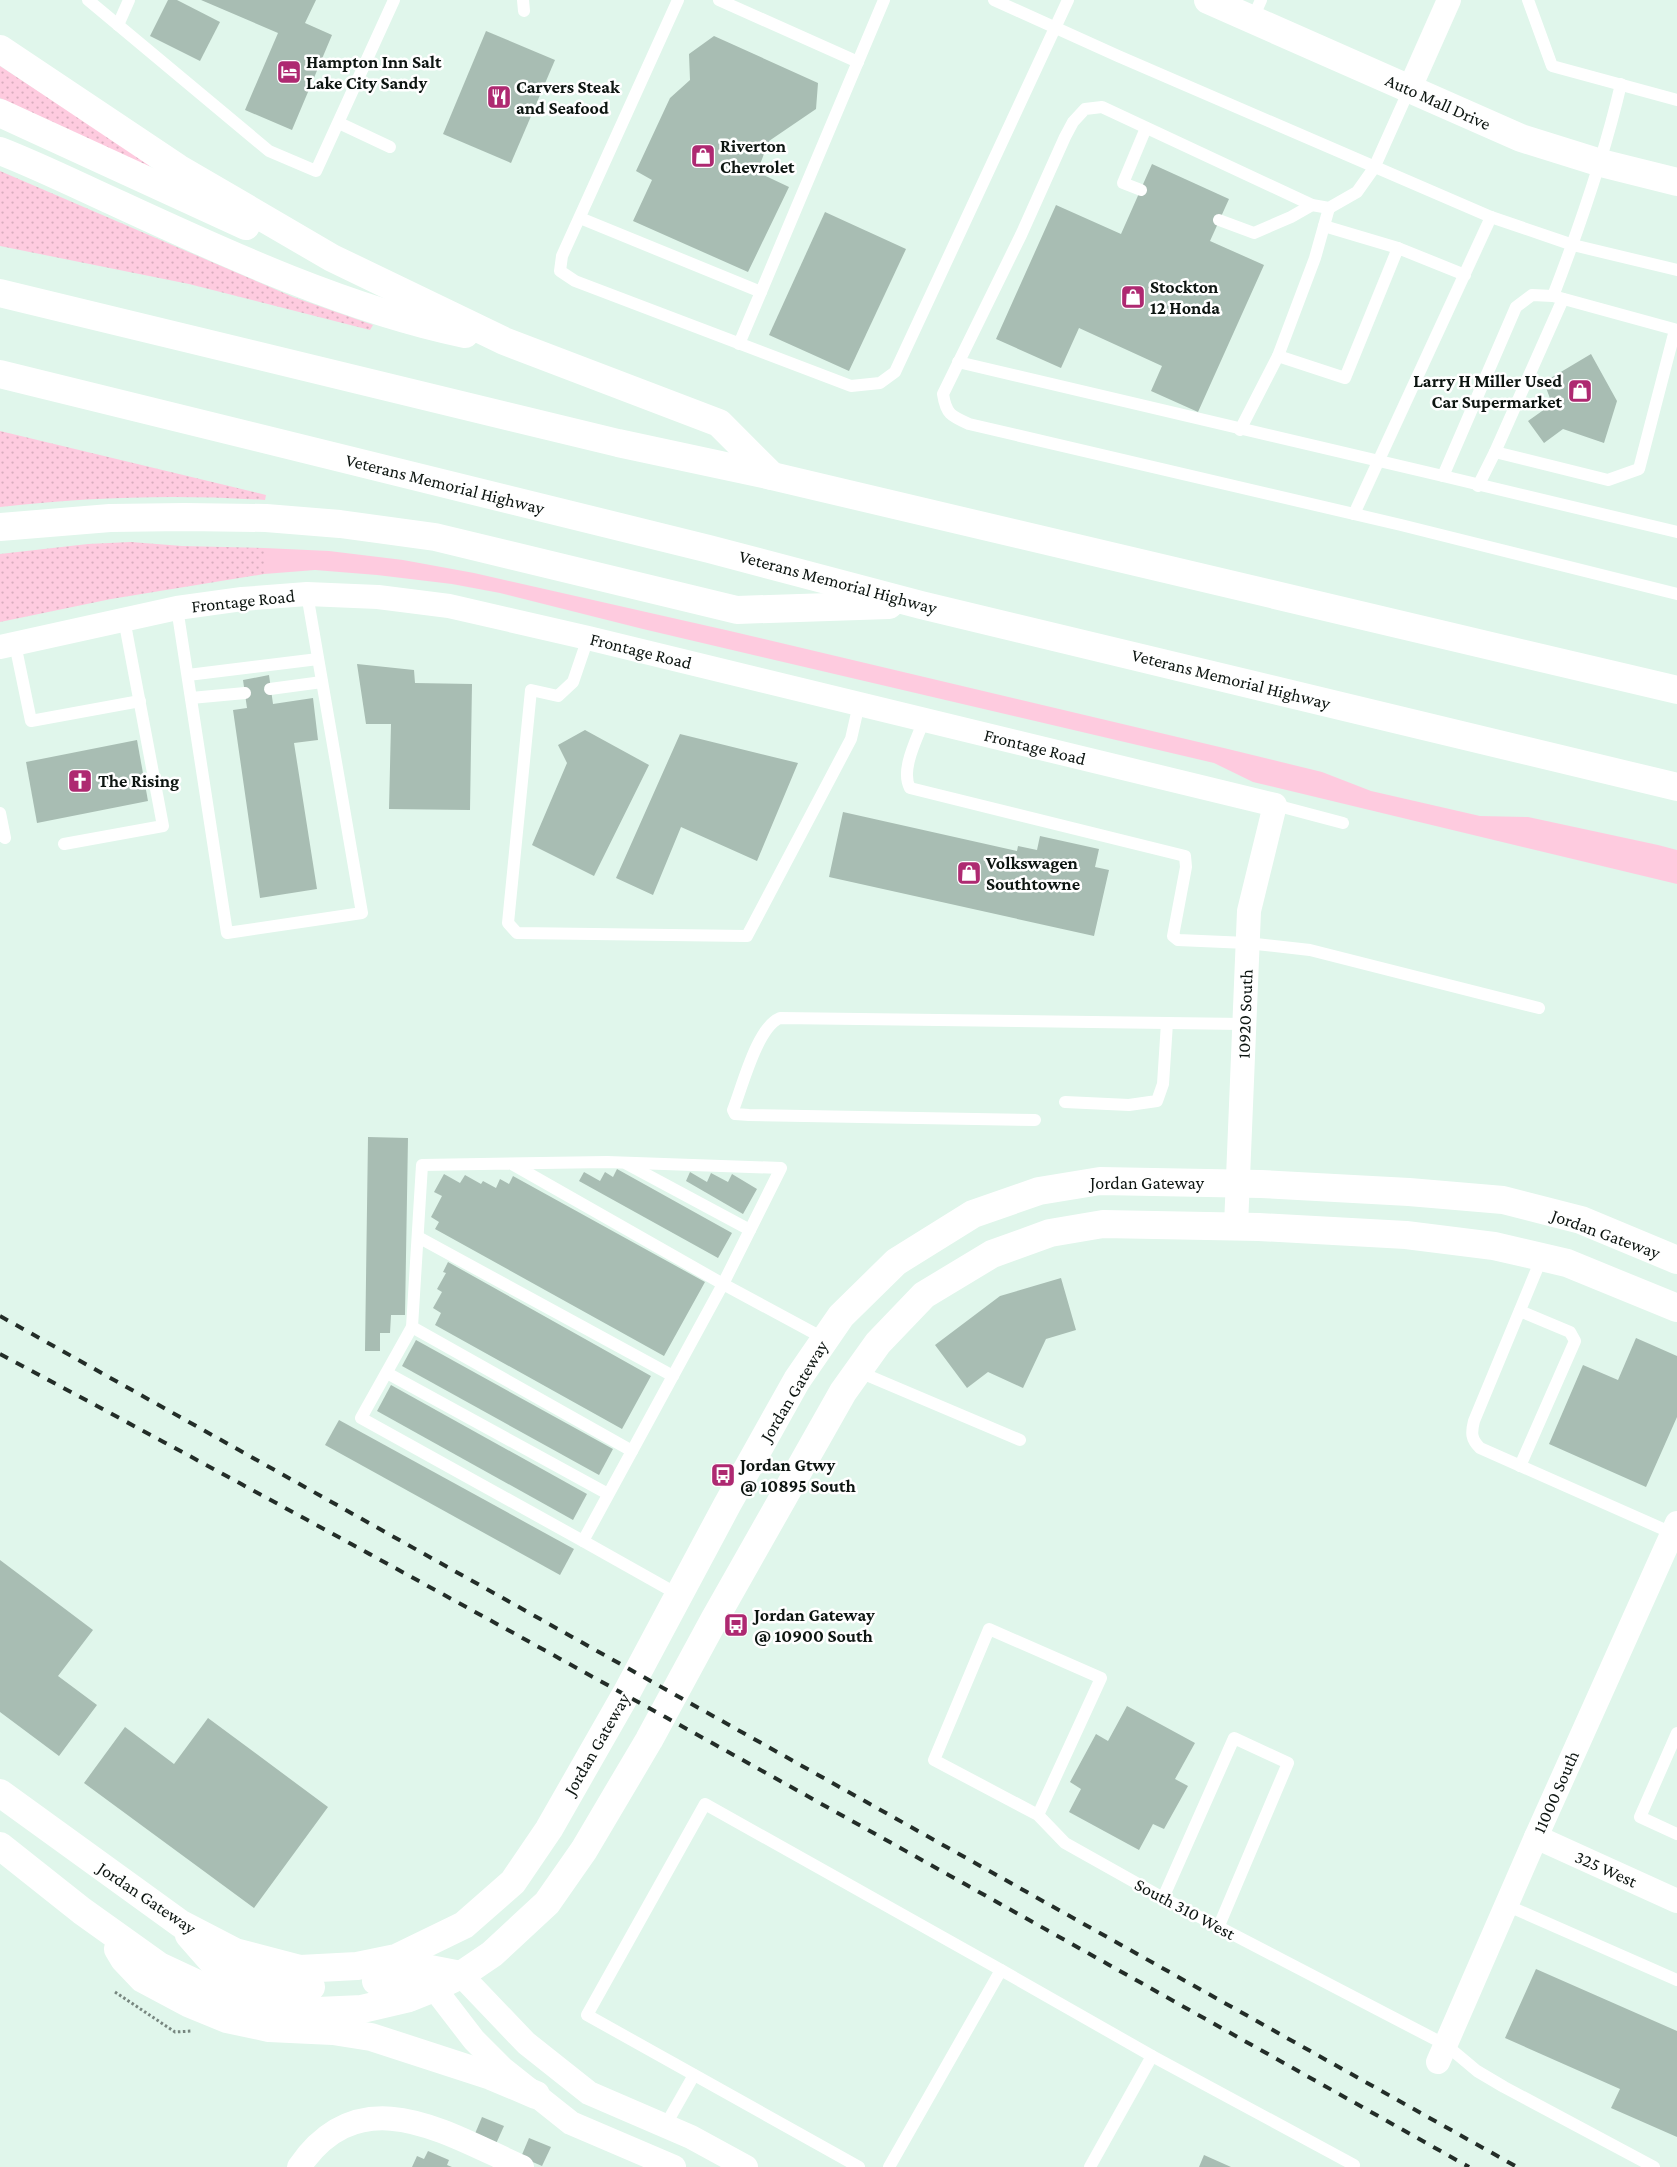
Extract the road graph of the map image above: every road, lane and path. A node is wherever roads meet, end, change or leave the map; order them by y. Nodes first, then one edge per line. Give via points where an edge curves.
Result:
1 (88, 0) edge
2 (129, 0) edge
3 (394, 0) edge
4 (678, 0) edge
5 (719, 0) edge
6 (884, 0) edge
7 (994, 0) edge
8 (1068, 0) edge
9 (1208, 0) edge
10 (1449, 0) edge
11 (1528, 0) edge
12 (1256, 10) edge
13 (118, 25) junction
14 (1055, 28) junction
15 (0, 49) edge
16 (858, 62) junction
17 (1621, 84) junction
18 (1409, 90) junction
19 (1677, 100) edge
20 (0, 113) edge
21 (339, 123) junction
22 (1146, 128) junction
23 (390, 147) dead end
24 (0, 151) edge
25 (1600, 163) junction
26 (1374, 168) junction
27 (1677, 182) edge
28 (1141, 190) dead end
29 (1312, 205) junction
30 (1329, 208) junction
31 (1491, 217) junction
32 (580, 218) junction
33 (1219, 220) dead end
34 (1324, 226) junction
35 (1573, 245) junction
36 (1398, 248) junction
37 (332, 258) junction
38 (1677, 270) edge
39 (1465, 274) junction
40 (761, 292) junction
41 (0, 293) edge
42 (1558, 298) junction
43 (1676, 330) edge
44 (504, 341) junction
45 (739, 344) junction
46 (1673, 355) edge
47 (1278, 356) junction
48 (958, 362) junction
49 (0, 374) edge
50 (1240, 430) junction
51 (1494, 452) junction
52 (1378, 462) junction
53 (772, 476) junction
54 (1443, 476) junction
55 (1478, 486) junction
56 (1354, 514) junction
57 (0, 526) edge
58 (1677, 532) edge
59 (307, 594) junction
60 (1677, 594) edge
61 (921, 604) junction
62 (177, 608) junction
63 (124, 619) junction
64 (588, 638) junction
65 (7, 646) edge
66 (318, 659) junction
67 (188, 675) junction
68 (322, 682) junction
69 (270, 689) dead end
70 (1677, 690) edge
71 (244, 692) dead end
72 (191, 698) junction
73 (140, 701) junction
74 (859, 704) junction
75 (924, 720) junction
76 (1677, 787) edge
77 (1275, 805) junction
78 (0, 813) edge
79 (1343, 823) dead end
80 (5, 838) dead end
81 (64, 844) dead end
82 (1247, 943) junction
83 (1539, 1008) dead end
84 (1167, 1023) junction
85 (1244, 1024) junction
86 (1065, 1102) dead end
87 (1035, 1120) dead end
88 (622, 1162) junction
89 (512, 1164) junction
90 (1238, 1184) junction
91 (1236, 1226) junction
92 (750, 1230) junction
93 (418, 1237) junction
94 (1542, 1257) junction
95 (1677, 1260) edge
96 (723, 1284) junction
97 (1677, 1308) edge
98 (1520, 1311) junction
99 (412, 1327) junction
100 (825, 1339) junction
101 (857, 1371) junction
102 (387, 1373) junction
103 (672, 1376) junction
104 (1020, 1440) dead end
105 (632, 1451) junction
106 (1520, 1466) junction
107 (608, 1494) junction
108 (1675, 1528) edge
109 (583, 1541) junction
110 (679, 1595) junction
111 (1677, 1733) edge
112 (0, 1792) edge
113 (1038, 1814) junction
114 (1677, 1834) edge
115 (1536, 1837) junction
116 (540, 1842) junction
117 (0, 1846) edge
118 (1163, 1898) junction
119 (1677, 1901) edge
120 (1506, 1905) junction
121 (180, 1924) junction
122 (106, 1928) junction
123 (1218, 1928) junction
124 (1001, 1970) junction
125 (445, 1978) junction
126 (1677, 1980) edge
127 (1442, 2054) junction
128 (1152, 2056) junction
129 (694, 2075) junction
130 (536, 2095) junction
131 (665, 2126) junction
132 (1354, 2165) dead end
133 (299, 2167) edge
134 (522, 2167) edge
135 (674, 2167) edge
136 (746, 2167) edge
137 (859, 2167) edge
138 (889, 2167) edge
139 (1090, 2167) edge
140 (1654, 2167) edge

1 - 13 lane
2 - 13 lane
3 - 21 lane
4 - 32 lane
5 - 16 lane
6 - 16 lane
7 - 14 lane
8 - 14 lane
9 - 12 main road, Auto Mall Drive
10 - 18 street
11 - 17 lane via 1552,66
12 - 18 main road, Auto Mall Drive
13 - 21 lane via 269,151 316,171
14 - 26 lane
14 - 45 lane via 895,372 880,383 851,386
15 - 37 main road via 178,168
16 - 40 lane
17 - 19 lane
17 - 25 lane
18 - 25 main road, Auto Mall Drive via 1521,138
18 - 26 lane
20 - 37 main road via 276,240
21 - 23 lane
22 - 28 lane via 1123,183
22 - 29 lane
22 - 48 lane via 1102,108 1085,109 1073,122
24 - 44 main road via 190,237 300,282 435,327
25 - 27 main road, Auto Mall Drive
25 - 35 lane
26 - 30 lane via 1357,192
26 - 31 lane
29 - 30 lane
29 - 33 lane via 1291,218 1254,233
30 - 34 lane
31 - 35 lane
31 - 39 lane
32 - 40 lane
32 - 45 lane via 562,256 560,271 575,281
34 - 36 lane
34 - 47 lane
35 - 38 lane
35 - 42 lane
36 - 39 lane
36 - 47 lane via 1345,378
37 - 44 main road
39 - 52 lane
40 - 45 lane
41 - 53 main road via 618,443
42 - 43 lane
42 - 51 lane
42 - 54 lane via 1532,295 1516,307
43 - 46 lane
44 - 53 main road via 719,423
46 - 51 lane via 1639,469 1608,480
47 - 50 lane
48 - 50 lane
48 - 56 lane via 943,394 946,409 955,418 969,424
49 - 61 main road, Veterans Memorial Highway
50 - 52 lane
51 - 55 lane
52 - 54 lane
52 - 56 lane
53 - 70 main road
54 - 55 lane
55 - 58 lane
56 - 60 lane
57 - 61 main road via 110,518 296,520 435,536 737,610
59 - 62 street, Frontage Road
59 - 64 street, Frontage Road via 378,597 448,606
59 - 66 lane
61 - 76 main road, Veterans Memorial Highway
62 - 63 street, Frontage Road
62 - 67 lane
63 - 65 street, Frontage Road
63 - 73 lane
64 - 74 street, Frontage Road
64 - 74 lane via 573,682 558,696 532,690 508,923 517,933 746,936 851,739
65 - 73 lane via 31,721
66 - 67 lane
66 - 68 lane
67 - 72 lane
68 - 69 lane
68 - 72 lane via 362,913 227,933
71 - 72 lane
73 - 81 lane via 163,826
74 - 75 street, Frontage Road
75 - 77 street, Frontage Road
75 - 82 lane via 907,769 906,780 910,788 1185,856 1186,867 1172,936 1178,940
77 - 79 lane
77 - 82 street, 10920 South via 1249,911
78 - 80 lane
82 - 83 lane via 1310,950
82 - 85 street, 10920 South
84 - 85 lane
84 - 86 lane via 1163,1084 1157,1101 1129,1105
84 - 87 lane via 780,1018 762,1034 733,1110 735,1114 749,1115
85 - 90 street, 10920 South
88 - 89 lane
88 - 92 lane
88 - 92 lane via 781,1168
89 - 93 lane via 422,1165
89 - 96 lane
90 - 91 street, 10920 South
90 - 95 main road, Jordan Gateway via 1503,1200 1580,1220
90 - 100 main road, Jordan Gateway via 1100,1181 1040,1191 973,1214 896,1262 841,1316
91 - 94 main road via 1406,1235 1494,1246
91 - 101 main road via 1103,1224 1050,1233 992,1254 924,1295 878,1343
92 - 96 lane
93 - 99 lane
93 - 103 lane
94 - 97 main road via 1567,1263
94 - 98 lane
96 - 100 lane
96 - 103 lane
98 - 106 lane via 1471,1433 1480,1448
98 - 106 lane via 1570,1332 1575,1341
99 - 102 lane
99 - 105 lane
100 - 110 main road, Jordan Gateway via 798,1380
101 - 104 lane
101 - 125 main road via 714,1620 650,1740 584,1850 547,1903 492,1954
102 - 107 lane
102 - 109 lane via 361,1418
103 - 105 lane
105 - 107 lane
106 - 108 lane
107 - 109 lane
108 - 115 street, 11000 South
109 - 110 lane
110 - 116 main road, Jordan Gateway
111 - 114 lane via 1640,1817
112 - 121 main road, Jordan Gateway
113 - 113 lane, South 310 West via 934,1760 989,1629 1101,1678
113 - 118 lane, South 310 West via 1065,1843
115 - 119 street, 325 West
115 - 120 street, 11000 South
116 - 121 main road, Jordan Gateway via 512,1882 464,1925 396,1958 357,1966 300,1969 234,1952
116 - 125 main road via 530,1884 494,1918 445,1956
117 - 122 main road
118 - 123 lane, South 310 West
118 - 123 lane via 1234,1738 1288,1763
120 - 126 lane
120 - 127 street, 11000 South
121 - 125 main road via 218,1968 256,1979 310,1987 373,1982 430,1970
122 - 125 main road via 159,1966 219,1994 296,2012 362,2010 409,1998
122 - 130 main road via 124,1959 143,1979 227,2019 269,2028 333,2031 371,2037 491,2076
123 - 127 lane, South 310 West
124 - 128 lane
124 - 129 lane via 705,1804 588,2015
124 - 138 lane
125 - 130 street via 474,2040
125 - 131 street via 589,2093
127 - 140 lane, South 310 West
128 - 132 lane
128 - 139 lane
129 - 131 lane
129 - 137 lane
130 - 135 street via 571,2123
131 - 136 street
133 - 134 street via 311,2149 335,2131 363,2119 394,2117 425,2124

